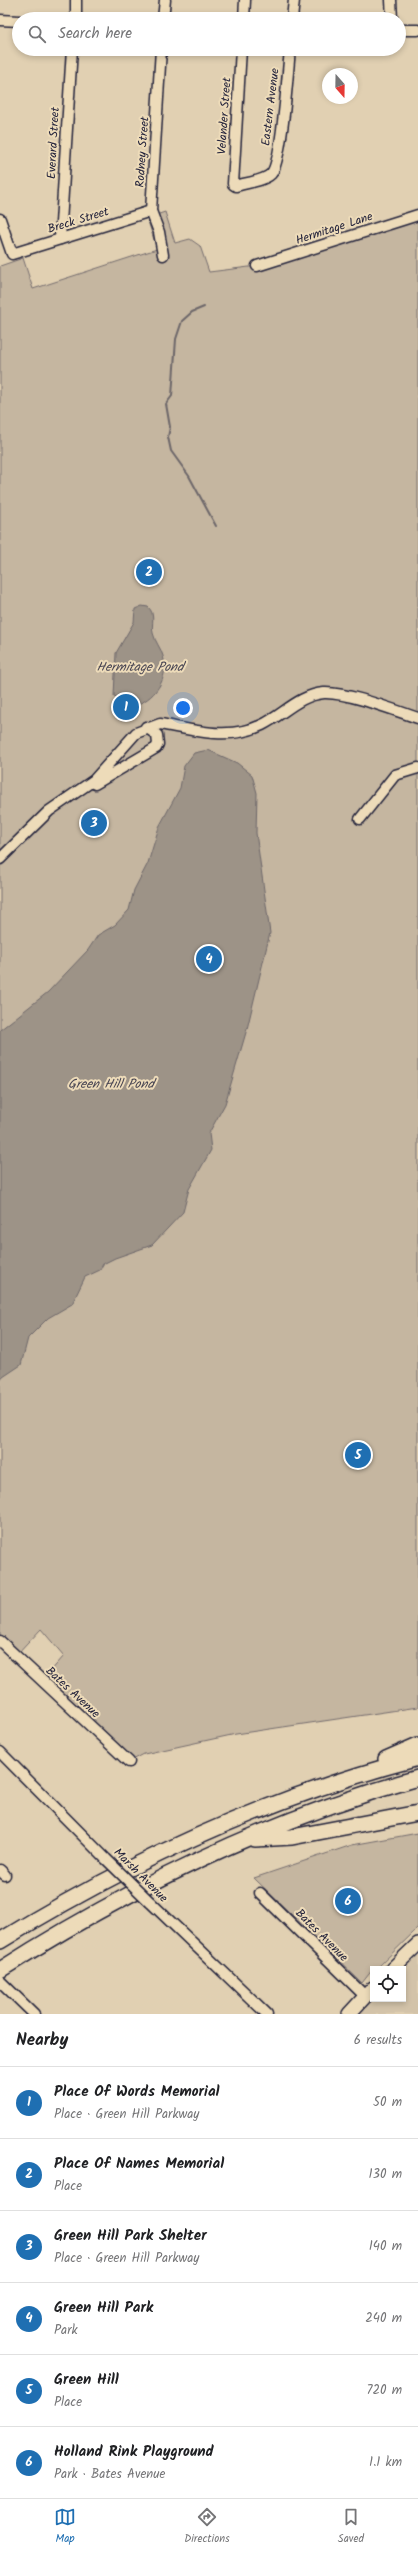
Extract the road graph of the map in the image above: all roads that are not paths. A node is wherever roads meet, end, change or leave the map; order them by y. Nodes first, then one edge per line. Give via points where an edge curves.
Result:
1 (76, 0) edge
2 (165, 0) edge
3 (245, 0) edge
4 (294, 0) edge
5 (391, 0) edge
6 (76, 12) edge
7 (164, 12) edge
8 (244, 12) edge
9 (293, 12) edge
10 (392, 12) edge
11 (0, 20) edge
12 (12, 21) edge
13 (406, 30) edge
14 (418, 30) edge
15 (72, 56) edge
16 (162, 56) edge
17 (241, 56) edge
18 (289, 56) edge
19 (275, 168) joint
20 (151, 211) junction
21 (418, 215) edge
22 (0, 219) edge
23 (60, 239) junction
24 (163, 256) dead end
25 (257, 266) dead end
26 (418, 718) edge
27 (146, 727) junction
28 (418, 768) edge
29 (79, 792) junction
30 (360, 819) dead end
31 (0, 859) edge
32 (0, 1641) edge
33 (418, 1746) edge
34 (0, 1752) edge
35 (418, 1758) edge
36 (129, 1762) dead end
37 (418, 1778) edge
38 (296, 1795) junction
39 (418, 1813) edge
40 (244, 1840) junction
41 (260, 1893) dead end
42 (0, 1941) edge
43 (418, 1944) edge
44 (395, 1966) edge
45 (3, 1968) edge
46 (0, 1981) edge
47 (369, 1992) edge
48 (34, 2014) edge
49 (267, 2014) edge
50 (349, 2014) edge

1 - 6 street
2 - 7 street
3 - 8 street
4 - 9 street
5 - 10 street
11 - 12 street
13 - 14 street
15 - 23 street, Everard Street
16 - 20 street, Rodney Street
17 - 19 street, Velander Street via 233,184 236,186 270,175
18 - 19 street, Eastern Avenue
20 - 23 street, Breck Street
20 - 24 street, Rodney Street via 159,232
21 - 25 street, Hermitage Lane
22 - 23 street, Breck Street via 12,254
26 - 27 street via 340,694 326,693 304,698 264,724 236,732 211,733 160,724
27 - 29 street via 126,742 100,775
27 - 29 street via 157,735 156,748
28 - 30 street via 395,775
29 - 31 street via 50,811
32 - 36 street, Bates Avenue
33 - 38 highway
34 - 49 street, Marsh Avenue, bridge via 106,1859
35 - 38 highway
37 - 40 highway via 344,1800
38 - 42 highway via 168,1849 78,1896
39 - 40 highway via 292,1837
40 - 45 highway via 143,1887
41 - 47 street, Bates Avenue
43 - 44 main road
46 - 48 street
47 - 50 main road

